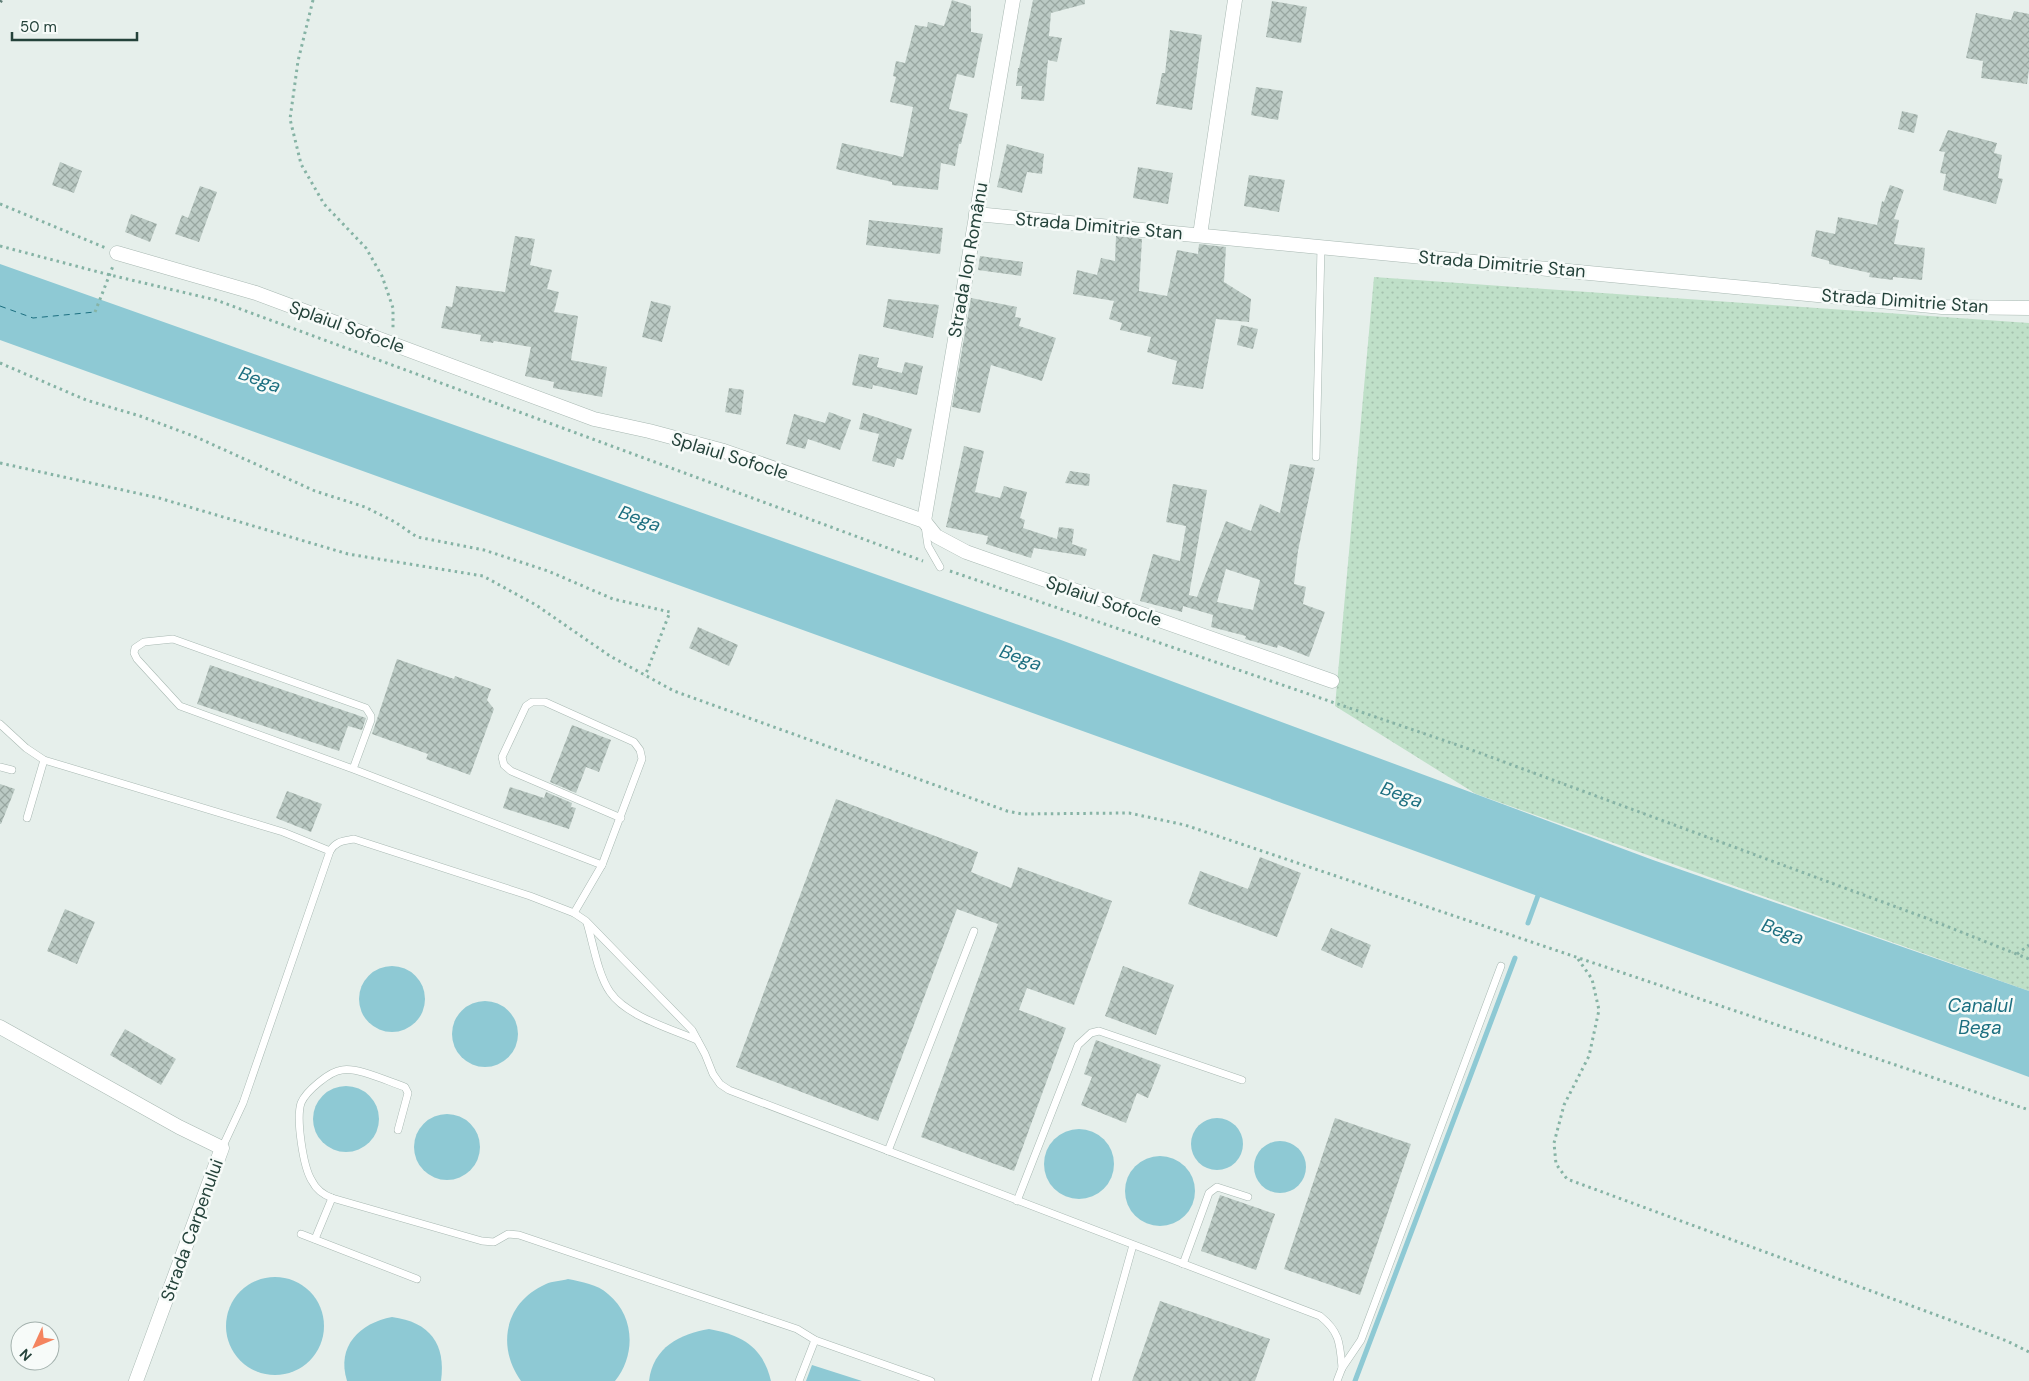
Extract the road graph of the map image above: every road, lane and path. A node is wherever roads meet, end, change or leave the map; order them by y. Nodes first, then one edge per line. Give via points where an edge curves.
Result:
1 (314, 0) edge
2 (1013, 0) edge
3 (1234, 0) edge
4 (0, 204) edge
5 (976, 214) junction
6 (1200, 235) junction
7 (0, 246) edge
8 (1321, 247) junction
9 (117, 253) joint
10 (110, 275) junction
11 (2029, 308) edge
12 (95, 312) dead end
13 (392, 344) junction
14 (0, 364) edge
15 (1316, 457) dead end
16 (0, 463) edge
17 (924, 520) junction
18 (940, 567) junction
19 (645, 676) junction
20 (1332, 681) dead end
21 (0, 726) edge
22 (44, 760) junction
23 (0, 767) edge
24 (354, 769) junction
25 (12, 770) dead end
26 (27, 818) dead end
27 (621, 818) junction
28 (330, 851) junction
29 (602, 865) junction
30 (574, 913) junction
31 (586, 921) junction
32 (974, 931) dead end
33 (2029, 945) edge
34 (2017, 954) junction
35 (1578, 958) junction
36 (2029, 959) edge
37 (1501, 966) dead end
38 (0, 1027) edge
39 (697, 1040) junction
40 (1242, 1080) dead end
41 (2029, 1110) edge
42 (398, 1130) dead end
43 (222, 1148) junction
44 (888, 1151) junction
45 (1248, 1197) dead end
46 (332, 1198) junction
47 (1017, 1201) junction
48 (301, 1234) dead end
49 (315, 1239) junction
50 (1133, 1245) junction
51 (1183, 1264) junction
52 (417, 1279) dead end
53 (815, 1340) junction
54 (2029, 1352) edge
55 (1342, 1368) junction
56 (136, 1381) edge
57 (799, 1381) edge
58 (931, 1381) edge
59 (1096, 1381) edge
60 (1337, 1381) edge

1 - 13 path via 298,62 290,119 292,128 301,164 324,204 366,248 382,276 393,308
2 - 5 street, Strada Ion Românu
3 - 6 street
4 - 9 path
5 - 6 street, Strada Dimitrie Stan
5 - 17 street, Strada Ion Românu
6 - 8 street, Strada Dimitrie Stan
7 - 10 path
8 - 11 street, Strada Dimitrie Stan via 1942,307
8 - 15 lane
9 - 13 street, Splaiul Sofocle via 256,293
10 - 12 path
10 - 18 path via 216,300
13 - 17 street, Splaiul Sofocle via 594,419 724,451
14 - 19 path via 86,400 196,437 315,491 365,507 418,537 484,550 548,571 613,599 670,612
16 - 19 path via 159,498 348,554 483,576 536,605
17 - 18 lane via 928,546
17 - 20 street, Splaiul Sofocle via 936,536 966,552
18 - 34 path via 1469,749
19 - 35 path via 674,691 1006,811 1022,814 1129,813 1184,825
21 - 22 lane
22 - 26 lane
22 - 28 lane via 283,832
23 - 25 lane
24 - 24 lane via 180,706 137,659 135,648 144,642 173,639 366,708 371,720
24 - 29 lane
27 - 27 lane via 642,759 634,742 545,702 532,702 526,706 502,757 504,765 511,771
27 - 29 lane
28 - 30 lane via 340,841 354,839
28 - 43 lane via 243,1103
29 - 30 lane
30 - 31 lane
31 - 39 lane via 692,1030
31 - 39 lane via 602,976 622,1005
32 - 44 lane
33 - 34 path
34 - 36 path
35 - 41 path
35 - 54 path via 1592,979 1599,1010 1589,1056 1564,1105 1554,1143 1556,1164 1566,1179 2007,1341
37 - 55 lane via 1361,1340
38 - 43 street, Strada Carpenului
39 - 44 lane via 713,1074 729,1090
40 - 47 lane via 1099,1031 1091,1033 1078,1045
42 - 46 lane via 408,1092 405,1087 343,1069 312,1088 302,1102 300,1129 305,1164 312,1182
43 - 56 street, Strada Carpenului
44 - 47 lane
45 - 51 lane via 1217,1187 1209,1193
46 - 49 lane
46 - 53 lane via 482,1241 494,1242 508,1234 519,1235 797,1329
47 - 50 lane
48 - 49 lane
49 - 52 lane
50 - 51 lane
50 - 59 lane
51 - 55 lane via 1320,1316 1332,1326 1340,1341
53 - 57 lane
53 - 58 lane
55 - 60 lane

